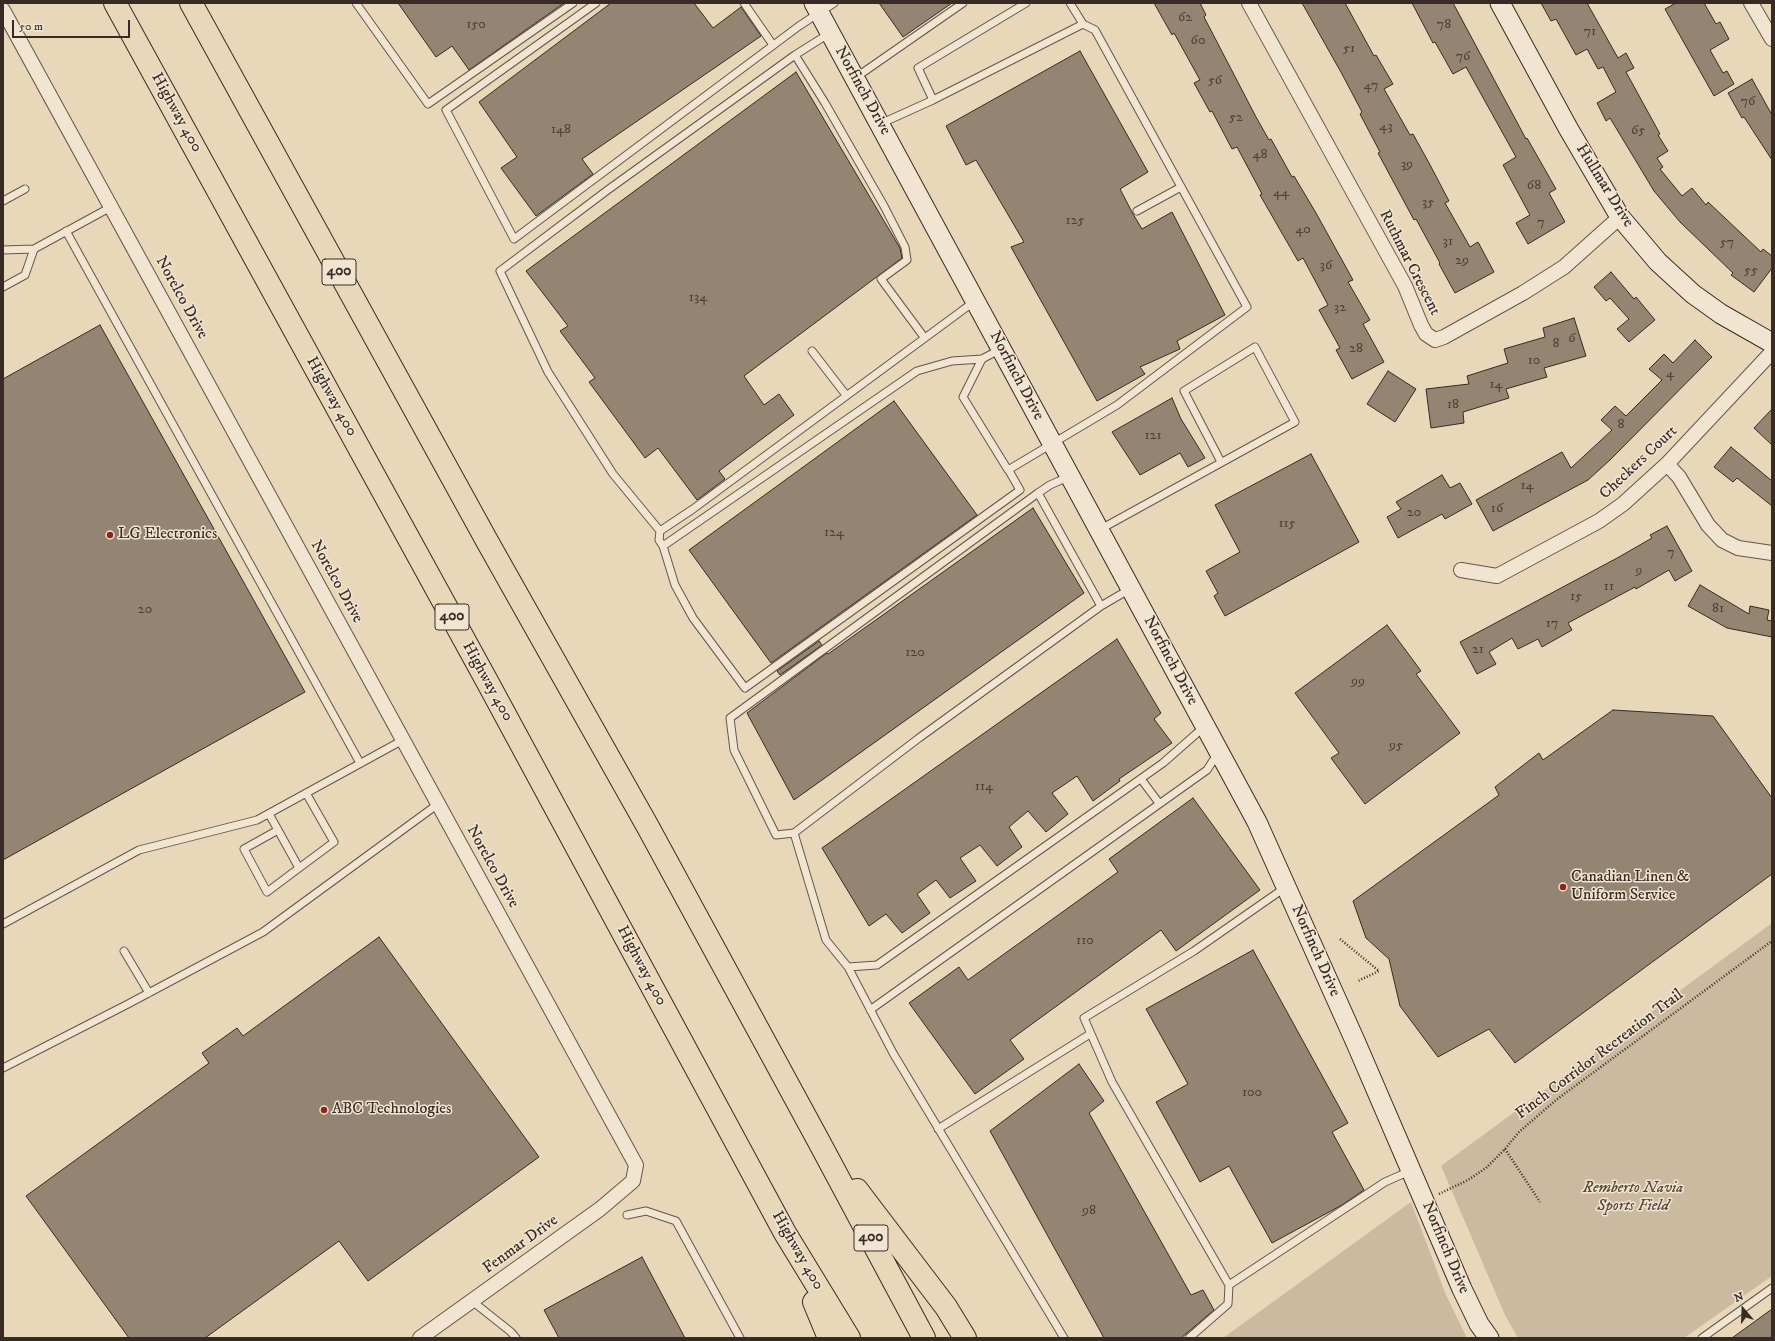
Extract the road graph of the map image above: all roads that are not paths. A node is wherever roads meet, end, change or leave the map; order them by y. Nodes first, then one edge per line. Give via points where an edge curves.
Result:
1 (115, 3) edge
2 (191, 3) edge
3 (356, 3) edge
4 (573, 3) edge
5 (596, 3) edge
6 (744, 3) edge
7 (963, 3) edge
8 (1026, 3) edge
9 (1070, 3) edge
10 (1249, 3) edge
11 (1500, 3) edge
12 (1751, 3) edge
13 (822, 6) edge
14 (3, 10) edge
15 (1083, 24) junction
16 (830, 33) junction
17 (1772, 39) edge
18 (773, 45) junction
19 (795, 55) junction
20 (855, 78) junction
21 (933, 100) junction
22 (880, 124) junction
23 (1181, 187) junction
24 (25, 189) dead end
25 (3, 201) edge
26 (111, 207) junction
27 (1137, 211) dead end
28 (1620, 217) junction
29 (66, 232) junction
30 (34, 249) junction
31 (3, 250) edge
32 (3, 287) edge
33 (975, 301) junction
34 (924, 337) junction
35 (1772, 343) edge
36 (1002, 349) junction
37 (812, 351) dead end
38 (1772, 352) edge
39 (982, 359) junction
40 (846, 395) junction
41 (1053, 444) junction
42 (1221, 462) junction
43 (1667, 464) junction
44 (1008, 469) junction
45 (1070, 476) junction
46 (1020, 490) junction
47 (1038, 493) junction
48 (1027, 500) junction
49 (1099, 530) junction
50 (660, 531) junction
51 (664, 546) junction
52 (1772, 553) edge
53 (1461, 570) dead end
54 (1131, 588) junction
55 (1101, 606) junction
56 (1205, 726) junction
57 (403, 740) junction
58 (1219, 752) junction
59 (360, 763) junction
60 (1141, 779) junction
61 (306, 793) junction
62 (438, 804) junction
63 (1159, 804) junction
64 (269, 814) junction
65 (278, 830) junction
66 (794, 834) junction
67 (299, 868) junction
68 (1286, 887) junction
69 (3, 924) edge
70 (124, 951) dead end
71 (848, 967) junction
72 (150, 992) junction
73 (870, 1010) junction
74 (1090, 1034) junction
75 (3, 1068) edge
76 (938, 1129) junction
77 (818, 1138) junction
78 (1410, 1171) junction
79 (636, 1173) joint
80 (627, 1215) dead end
81 (786, 1233) junction
82 (1229, 1285) junction
83 (1772, 1288) edge
84 (472, 1301) junction
85 (420, 1338) edge
86 (516, 1338) edge
87 (740, 1338) edge
88 (829, 1338) edge
89 (849, 1338) edge
90 (924, 1338) edge
91 (965, 1338) edge
92 (1064, 1338) edge
93 (1189, 1338) edge
94 (1489, 1338) edge
95 (1702, 1338) edge

1 - 81 highway, Highway 400 / 400
2 - 77 highway, 400
3 - 4 lane via 428,104
5 - 18 lane via 446,110 514,239
6 - 18 lane
7 - 20 lane
8 - 21 lane via 918,68
9 - 15 lane
10 - 28 street, Ruthmar Crescent via 1405,286 1421,325 1426,334 1435,340 1523,293 1564,267
11 - 28 street, Hullmar Drive
12 - 17 street
13 - 16 street, Norfinch Drive
13 - 18 lane
14 - 26 street, Norelco Drive
15 - 21 lane
15 - 23 lane via 1095,30
16 - 19 lane
16 - 20 street, Norfinch Drive
19 - 34 lane via 868,178 905,247 907,260 880,279
19 - 50 lane via 500,270 548,372 613,474
20 - 22 street, Norfinch Drive
21 - 22 lane
22 - 33 street, Norfinch Drive
23 - 27 lane
23 - 41 lane via 1247,308 1117,405
24 - 25 lane
26 - 29 lane
26 - 57 street, Norelco Drive
28 - 35 street, Hullmar Drive via 1658,262 1693,294 1721,314
29 - 30 lane
29 - 59 lane
30 - 31 lane
30 - 32 lane via 25,275
33 - 34 lane
33 - 36 street, Norfinch Drive
34 - 40 lane
36 - 39 lane
36 - 41 street, Norfinch Drive
37 - 40 lane
38 - 43 street, Checkers Court
39 - 44 lane via 963,396
39 - 51 lane via 952,361 917,371
40 - 50 lane
41 - 44 lane
41 - 45 street, Norfinch Drive
42 - 42 lane via 1295,422 1255,347 1184,391
42 - 49 lane
43 - 52 street via 1679,477 1708,525 1722,540 1738,548
43 - 53 street, Checkers Court via 1599,521 1497,576
44 - 46 lane
45 - 47 lane
45 - 49 street, Norfinch Drive
46 - 48 lane
46 - 51 lane via 745,688 693,618 675,585
47 - 48 lane
47 - 55 lane
48 - 66 lane via 730,718 734,750 776,835
49 - 54 street, Norfinch Drive
50 - 51 lane via 659,540
54 - 55 lane
54 - 56 street, Norfinch Drive
55 - 66 lane via 919,738
56 - 58 street, Norfinch Drive
56 - 60 lane
57 - 59 lane
57 - 62 street, Norelco Drive
58 - 63 lane via 1207,770
58 - 68 street, Norfinch Drive via 1257,822
59 - 61 lane
60 - 63 lane
60 - 71 lane via 877,965
61 - 64 lane
61 - 67 lane via 334,842
62 - 72 lane via 263,932
62 - 79 street, Norelco Drive via 636,1165
63 - 73 lane
64 - 65 lane
64 - 69 lane via 257,820 139,850
65 - 67 lane
65 - 67 lane via 244,849 267,892
66 - 71 lane via 826,940
68 - 74 lane via 1194,951 1084,1018
68 - 78 street, Norfinch Drive
70 - 72 lane
71 - 73 lane
72 - 75 lane
73 - 76 lane
74 - 76 lane
74 - 82 lane via 1112,1082
76 - 92 lane
77 - 90 highway, 400
77 - 91 highway via 946,1307
78 - 82 lane via 1385,1182
78 - 94 street, Norfinch Drive via 1462,1289 1479,1324
79 - 84 street, Fenmar Drive via 633,1181 600,1209
80 - 87 lane via 646,1211 676,1221
81 - 88 highway
81 - 89 highway, Highway 400 / 400
82 - 93 lane via 1228,1304
83 - 95 lane
84 - 85 street, Fenmar Drive
84 - 86 lane

